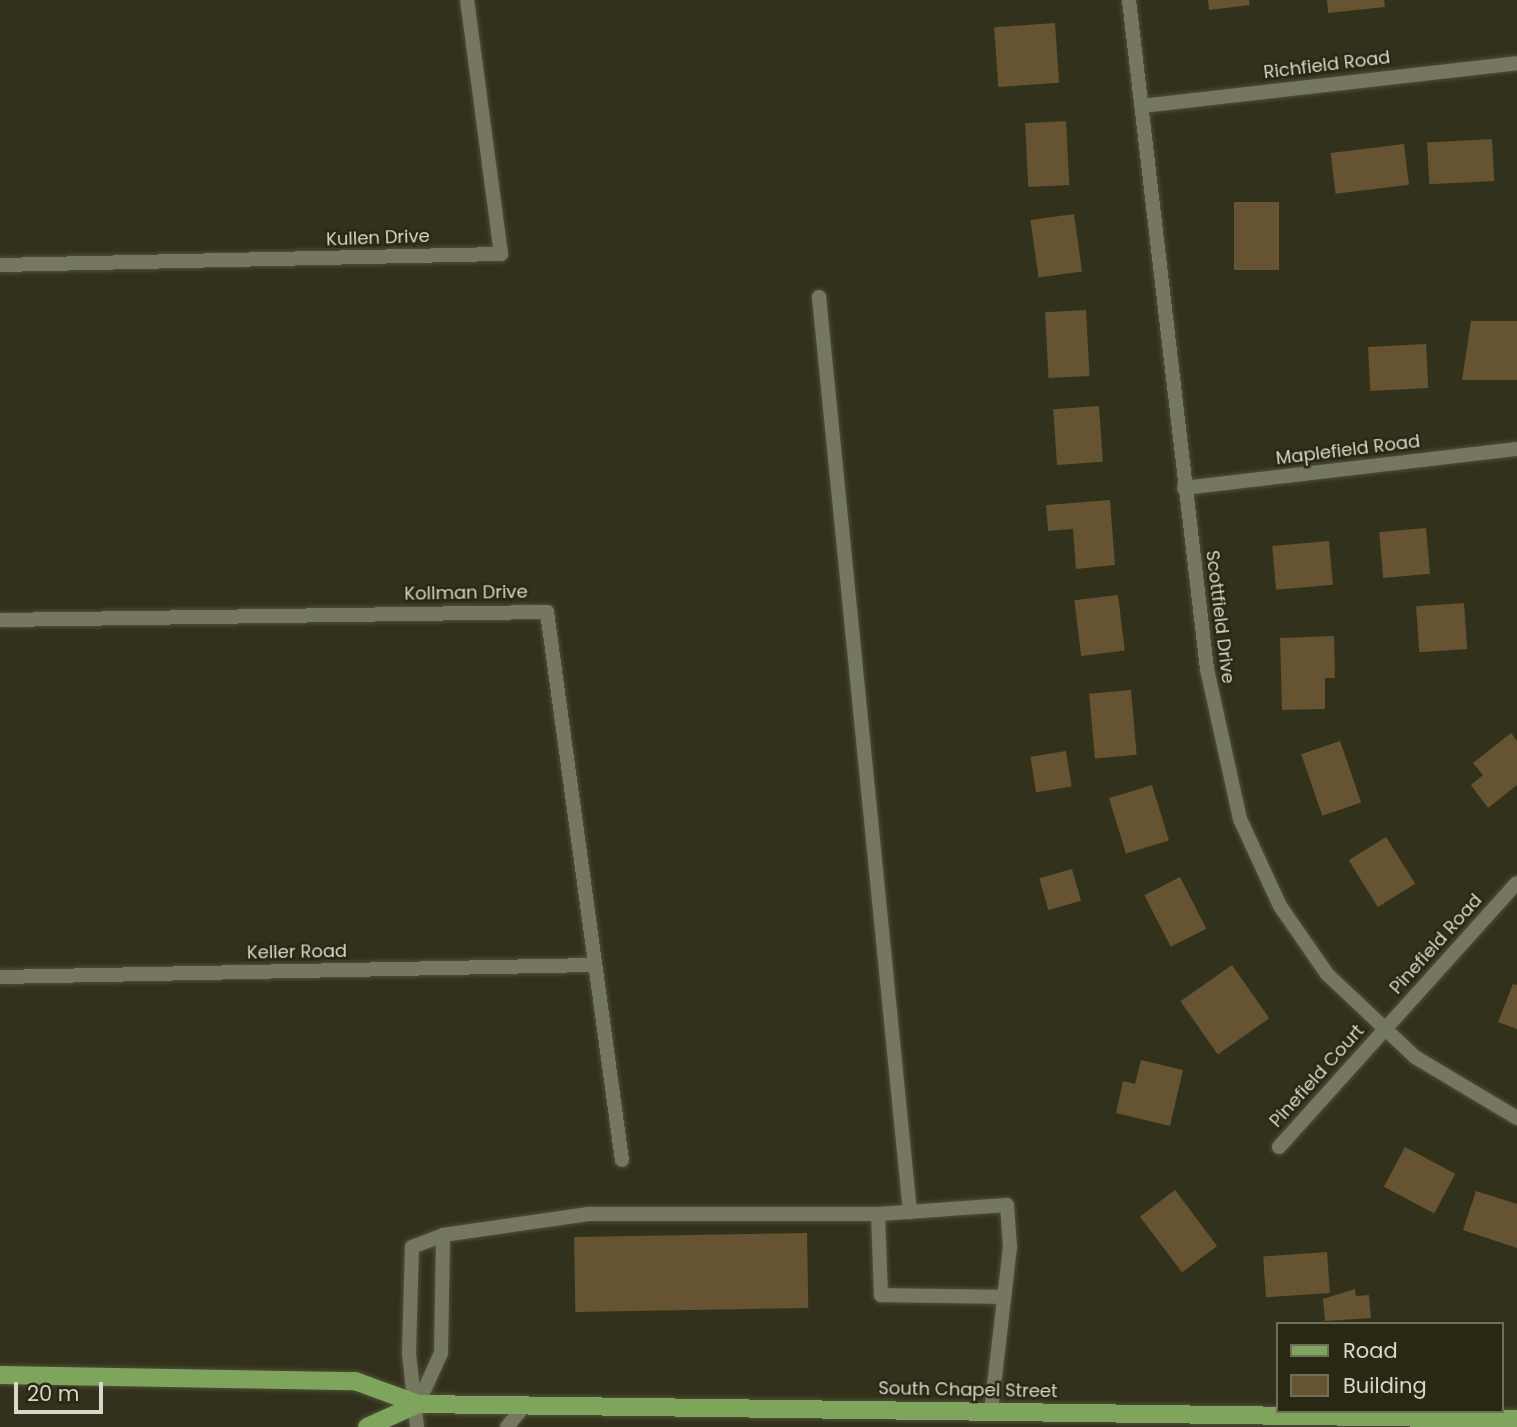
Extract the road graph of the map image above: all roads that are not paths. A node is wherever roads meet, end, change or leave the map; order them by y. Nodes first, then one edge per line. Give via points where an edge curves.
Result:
1 (467, 0) edge
2 (1129, 0) edge
3 (1517, 63) edge
4 (1142, 106) junction
5 (0, 265) edge
6 (819, 298) dead end
7 (1517, 449) edge
8 (1184, 488) junction
9 (0, 620) edge
10 (1517, 883) edge
11 (595, 965) junction
12 (0, 977) edge
13 (1383, 1031) junction
14 (1517, 1118) edge
15 (1279, 1147) dead end
16 (622, 1160) dead end
17 (910, 1212) junction
18 (878, 1214) junction
19 (443, 1235) junction
20 (1002, 1297) junction
21 (0, 1376) edge
22 (418, 1404) junction
23 (525, 1405) junction
24 (991, 1412) junction
25 (1517, 1419) edge
26 (1173, 1420) edge
27 (367, 1427) edge
28 (417, 1427) edge
29 (507, 1427) edge

1 - 5 street, Kullen Drive via 501,254
2 - 4 street, Scottfield Drive
3 - 4 street, Richfield Road
4 - 8 street, Scottfield Drive
6 - 17 street
7 - 8 street, Maplefield Road
8 - 13 street, Scottfield Drive via 1214,717 1240,818 1301,940
9 - 11 street, Kollman Drive via 547,612
10 - 13 street, Pinefield Road
11 - 12 street, Keller Road
11 - 16 street, Kollman Drive
13 - 14 street, Scottfield Drive via 1453,1084
13 - 15 street, Pinefield Court
17 - 18 street
17 - 20 street via 1007,1205
18 - 19 street via 554,1215
18 - 20 street via 881,1295
19 - 22 street via 441,1353
19 - 22 street via 412,1247 409,1353
20 - 24 street
21 - 22 main road, South Chapel Street via 355,1381
22 - 23 main road, South Chapel Street
22 - 27 main road, South Chapel Street
22 - 28 street
23 - 24 main road, South Chapel Street
23 - 29 street
24 - 26 main road, South Chapel Street
25 - 26 main road, South Chapel Street

